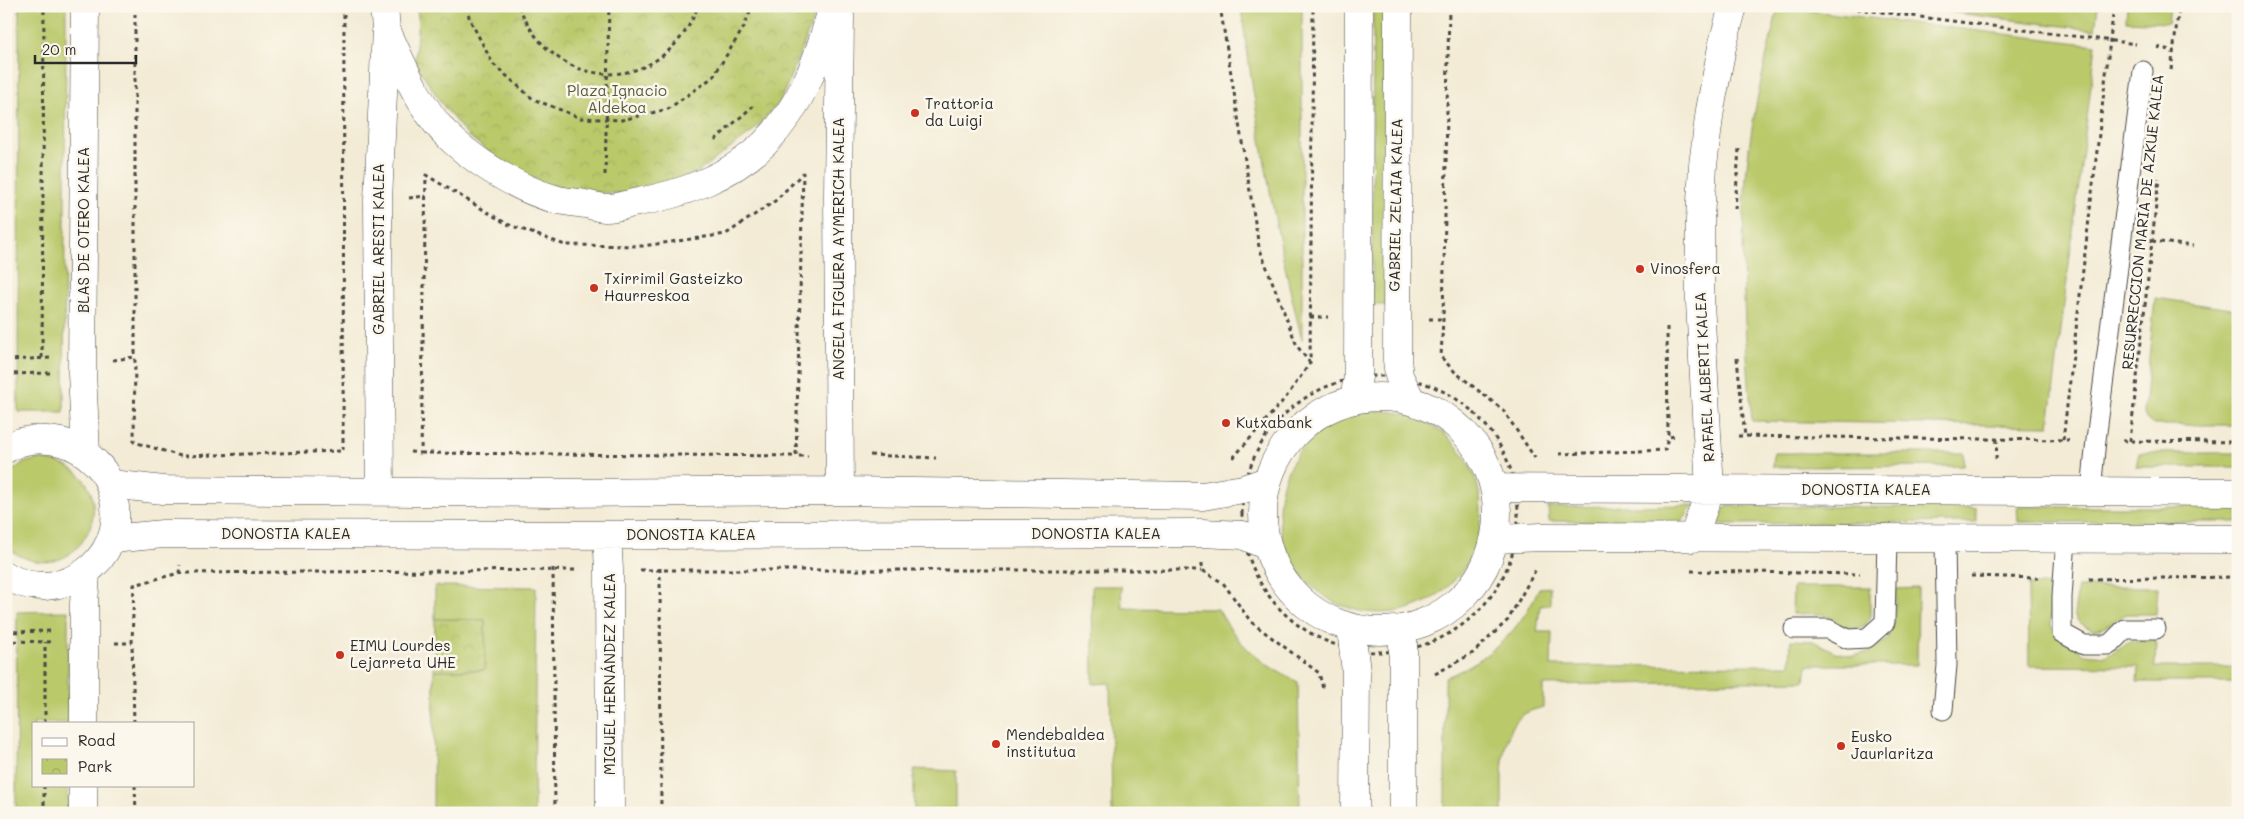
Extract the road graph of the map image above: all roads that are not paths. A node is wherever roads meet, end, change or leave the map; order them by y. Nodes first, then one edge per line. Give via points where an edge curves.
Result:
1 (85, 6) edge
2 (833, 6) edge
3 (840, 6) edge
4 (1359, 6) edge
5 (1398, 6) edge
6 (1733, 6) edge
7 (385, 18) edge
8 (2142, 71) dead end
9 (1356, 388) junction
10 (1411, 400) junction
11 (6, 449) edge
12 (86, 453) junction
13 (111, 484) junction
14 (1255, 485) junction
15 (1506, 488) junction
16 (1710, 490) junction
17 (380, 491) junction
18 (2091, 491) junction
19 (840, 492) junction
20 (2238, 492) edge
21 (608, 535) junction
22 (1506, 538) junction
23 (1693, 538) junction
24 (1887, 538) junction
25 (112, 539) junction
26 (1945, 539) junction
27 (2066, 539) junction
28 (2238, 539) edge
29 (1267, 546) junction
30 (86, 573) junction
31 (6, 576) edge
32 (1794, 628) dead end
33 (2156, 628) dead end
34 (1353, 639) junction
35 (1403, 640) junction
36 (1943, 710) dead end
37 (84, 722) edge
38 (84, 786) edge
39 (83, 813) edge
40 (610, 813) edge
41 (1355, 813) edge
42 (1403, 813) edge

1 - 12 street, BLAS DE OTERO KALEA via 82,373
2 - 7 street via 804,92 764,144 712,180 657,199 607,208 554,199 514,182 464,149 428,112 415,90
3 - 19 street, ANGELA FIGUERA AYMERICH KALEA
4 - 9 street
5 - 10 street, GABRIEL ZELAIA KALEA via 1395,318 1399,376
6 - 16 street, RAFAEL ALBERTI KALEA via 1710,110 1700,220 1700,302
7 - 17 street, GABRIEL ARESTI KALEA via 378,200
8 - 18 lane
9 - 10 street
9 - 14 street via 1300,428
10 - 15 street via 1440,412 1465,432
11 - 12 street via 29,440 49,439 68,443
12 - 13 street via 101,467
13 - 17 street via 163,490
13 - 25 street via 116,512
14 - 19 street via 1203,496
14 - 29 street
15 - 16 street, DONOSTIA KALEA
15 - 22 street via 1497,513
16 - 18 street, DONOSTIA KALEA
16 - 23 street, RAFAEL ALBERTI KALEA
17 - 19 street
18 - 20 street, DONOSTIA KALEA
21 - 25 street, DONOSTIA KALEA via 163,534
21 - 29 street, DONOSTIA KALEA via 1202,533 1243,535
21 - 40 street, MIGUEL HERNÁNDEZ KALEA
22 - 23 street
22 - 35 street via 1472,587 1452,606
23 - 24 street
24 - 26 street
24 - 32 lane via 1885,622 1867,638 1848,640 1828,629
25 - 30 street via 102,558
26 - 27 street
26 - 36 lane via 1947,665
27 - 28 street
27 - 33 lane via 2062,633 2084,645 2109,644 2125,629
29 - 34 street via 1275,565 1298,598
30 - 31 street via 64,584 40,587
30 - 37 street
34 - 35 street via 1377,631
34 - 41 street via 1356,672
35 - 42 street
38 - 39 street

